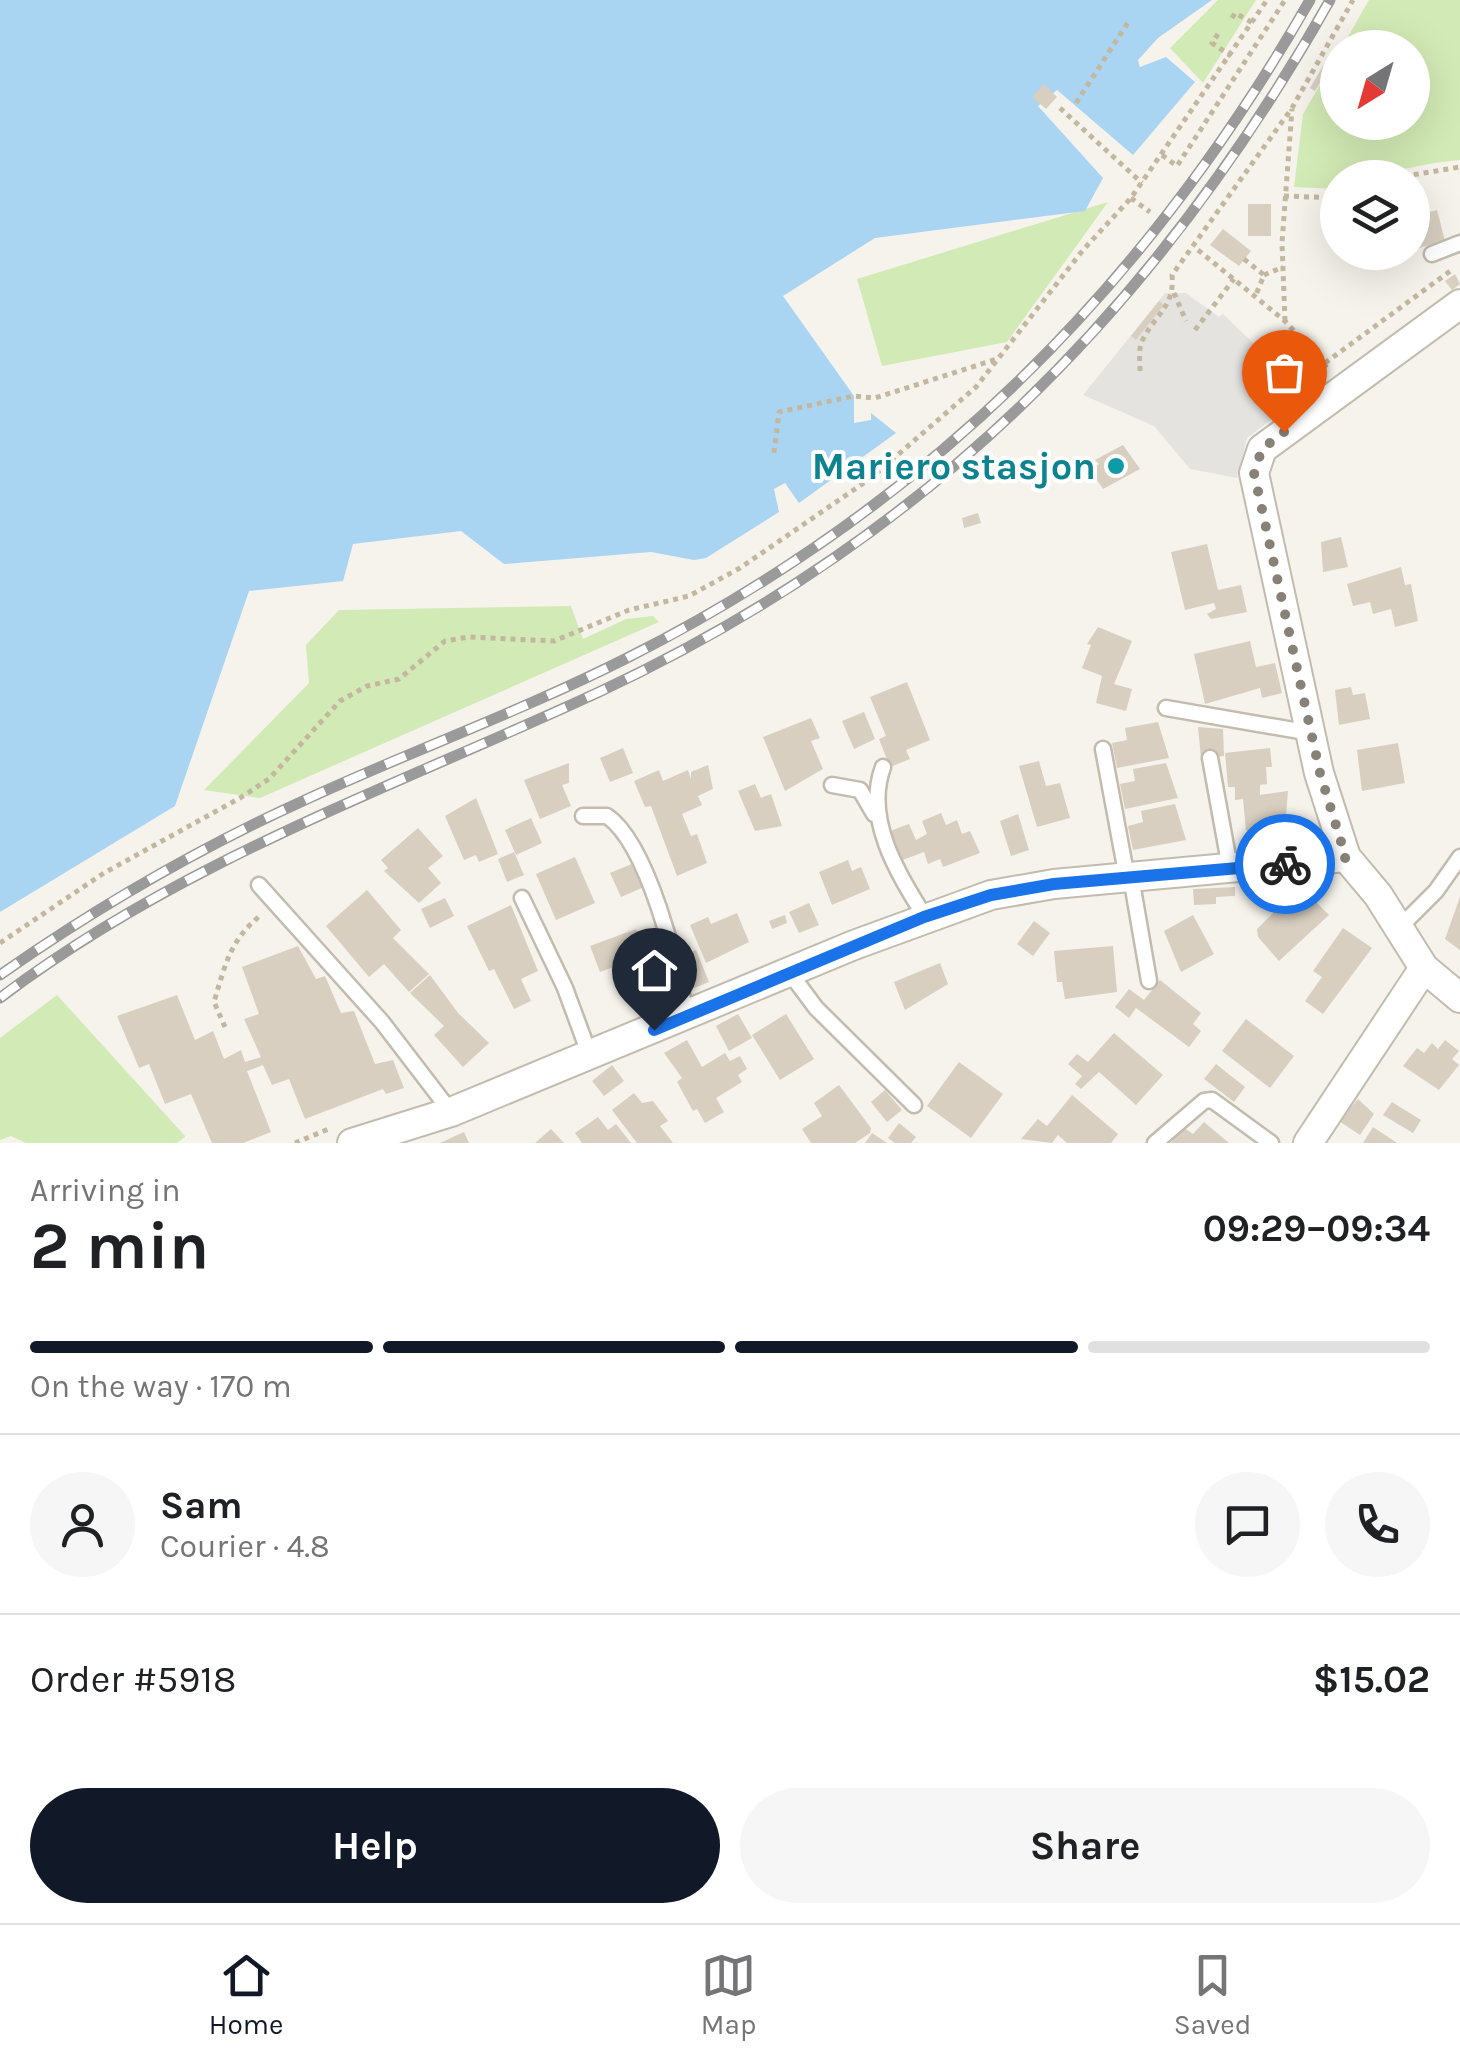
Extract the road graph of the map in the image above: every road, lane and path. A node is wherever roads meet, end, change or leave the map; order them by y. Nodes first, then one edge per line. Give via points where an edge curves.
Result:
1 (1267, 0) edge
2 (1285, 0) edge
3 (1353, 0) edge
4 (1232, 18) dead end
5 (1129, 21) dead end
6 (1253, 23) junction
7 (1218, 34) dead end
8 (1231, 56) junction
9 (1076, 103) dead end
10 (1060, 108) dead end
11 (1292, 108) junction
12 (1162, 155) junction
13 (1460, 167) edge
14 (1430, 172) edge
15 (1142, 182) junction
16 (1284, 196) junction
17 (1320, 197) edge
18 (1131, 198) junction
19 (1150, 212) dead end
20 (1460, 244) edge
21 (1198, 250) dead end
22 (1432, 254) dead end
23 (1244, 259) dead end
24 (1460, 265) edge
25 (1284, 267) junction
26 (1264, 275) junction
27 (1234, 280) junction
28 (1174, 292) junction
29 (1255, 297) junction
30 (1460, 304) edge
31 (1285, 320) junction
32 (1186, 321) dead end
33 (1195, 330) dead end
34 (999, 358) junction
35 (1324, 364) junction
36 (1140, 371) dead end
37 (1344, 386) junction
38 (774, 453) dead end
39 (1166, 708) dead end
40 (1312, 733) junction
41 (1103, 749) dead end
42 (1210, 758) dead end
43 (883, 767) dead end
44 (832, 785) dead end
45 (875, 814) junction
46 (583, 816) dead end
47 (1346, 858) junction
48 (1460, 858) edge
49 (1230, 868) junction
50 (1129, 877) junction
51 (259, 886) dead end
52 (522, 898) dead end
53 (270, 914) dead end
54 (924, 917) junction
55 (1400, 927) junction
56 (0, 943) edge
57 (1424, 968) junction
58 (790, 973) junction
59 (1148, 981) dead end
60 (1460, 998) edge
61 (686, 1017) junction
62 (225, 1027) dead end
63 (590, 1057) junction
64 (914, 1106) dead end
65 (450, 1112) junction
66 (352, 1143) edge
67 (1155, 1143) edge
68 (1271, 1143) edge
69 (1308, 1143) edge

1 - 6 path
2 - 12 path via 1177,166
3 - 11 path
4 - 6 path via 1235,12
5 - 9 path
6 - 8 path
7 - 8 path via 1212,43
8 - 12 path
10 - 15 path
11 - 16 path
11 - 28 path via 1172,275
12 - 15 path
13 - 14 path
15 - 18 path
16 - 17 path
16 - 25 path
18 - 19 path
18 - 34 path
20 - 22 lane
21 - 27 path
23 - 26 path
24 - 35 path
25 - 26 path
25 - 31 path
26 - 29 path
27 - 29 path
27 - 33 path
28 - 32 path
28 - 36 path via 1140,342
29 - 31 path
30 - 37 street
31 - 35 path
34 - 38 path via 875,398 854,396 779,412
34 - 56 path via 911,446 740,568 689,596 629,610 554,641 445,641 398,679 340,702 269,779 104,873
35 - 37 path
37 - 40 street via 1262,449 1254,473
39 - 40 lane
40 - 47 street
41 - 50 lane
42 - 49 lane
43 - 45 lane
44 - 45 lane via 860,790
45 - 54 lane
46 - 61 lane via 608,816 638,853
47 - 49 street
47 - 55 street
48 - 55 lane
49 - 50 street
50 - 54 street via 991,895
50 - 59 lane
51 - 65 lane via 382,1022
52 - 63 lane
53 - 62 path via 239,933 226,954 214,1002
54 - 58 street
55 - 57 street
57 - 60 street
57 - 69 street
58 - 61 street
58 - 64 lane
61 - 63 street
63 - 65 street
65 - 66 street
67 - 68 lane via 1212,1100

